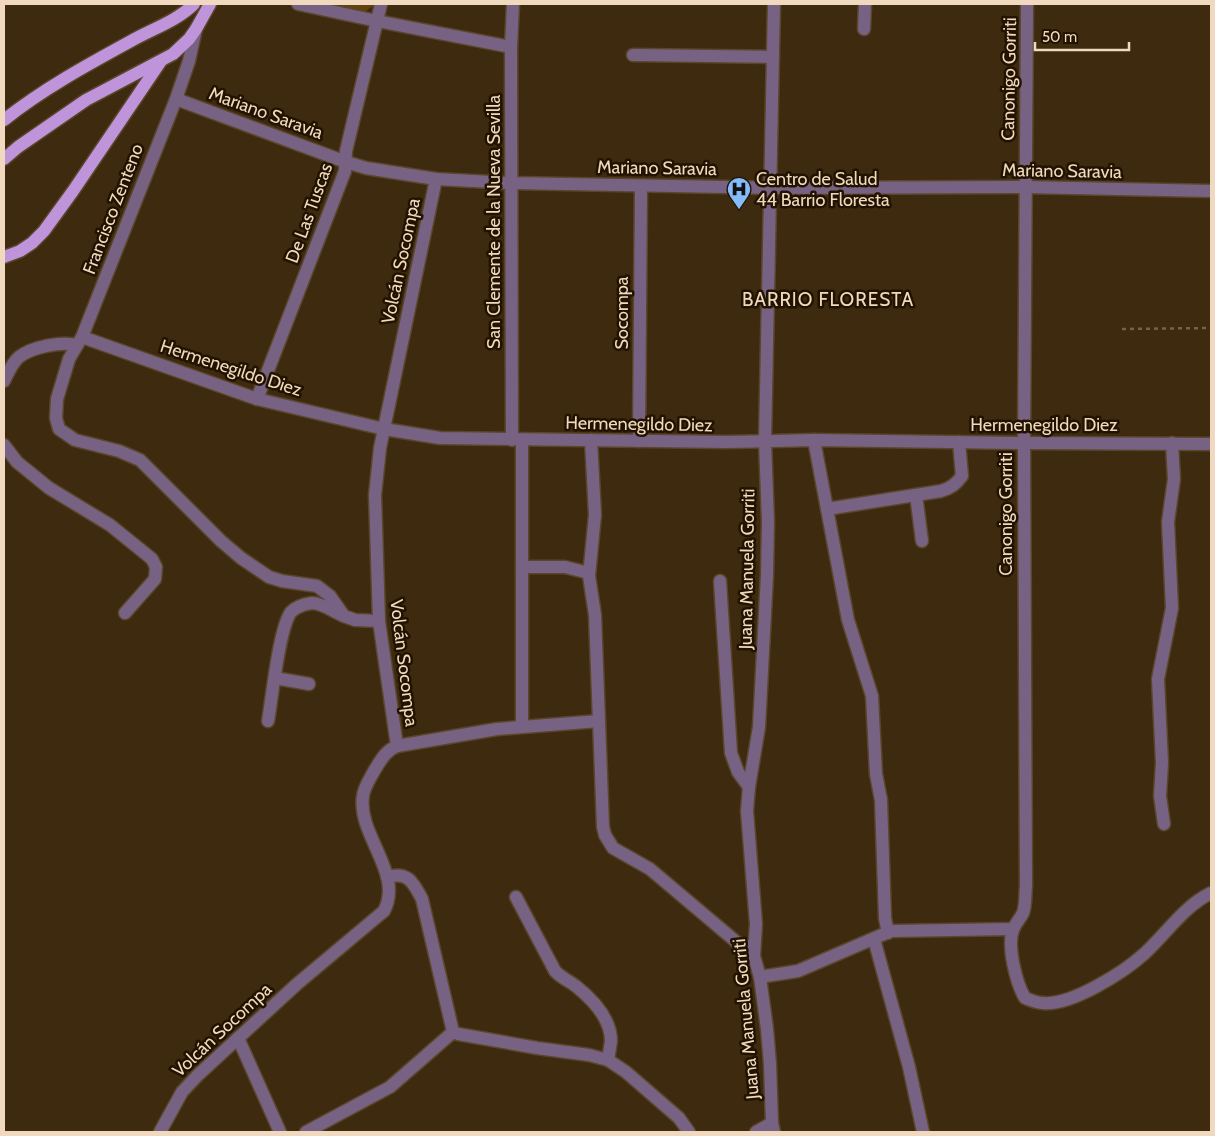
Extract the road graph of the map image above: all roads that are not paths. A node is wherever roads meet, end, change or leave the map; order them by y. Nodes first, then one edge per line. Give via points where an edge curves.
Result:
1 (194, 4) edge
2 (210, 4) edge
3 (298, 4) edge
4 (381, 4) edge
5 (513, 4) edge
6 (774, 4) edge
7 (865, 4) edge
8 (1027, 4) edge
9 (377, 21) junction
10 (196, 29) junction
11 (864, 29) dead end
12 (512, 46) junction
13 (633, 54) dead end
14 (773, 57) junction
15 (161, 61) junction
16 (176, 99) junction
17 (4, 120) edge
18 (4, 159) edge
19 (346, 162) junction
20 (436, 179) junction
21 (512, 183) junction
22 (641, 186) junction
23 (1025, 187) junction
24 (771, 188) junction
25 (1211, 191) edge
26 (4, 257) edge
27 (79, 341) junction
28 (4, 381) edge
29 (257, 399) junction
30 (384, 429) junction
31 (517, 440) junction
32 (591, 440) junction
33 (814, 440) junction
34 (639, 441) junction
35 (765, 441) junction
36 (959, 442) junction
37 (1024, 443) junction
38 (1172, 443) junction
39 (1211, 444) edge
40 (4, 445) edge
41 (916, 495) junction
42 (827, 509) junction
43 (922, 541) dead end
44 (522, 567) junction
45 (589, 573) junction
46 (720, 581) dead end
47 (125, 613) dead end
48 (344, 616) junction
49 (379, 621) junction
50 (275, 678) junction
51 (308, 684) dead end
52 (268, 721) dead end
53 (599, 721) junction
54 (522, 726) junction
55 (397, 746) junction
56 (749, 787) junction
57 (1164, 824) dead end
58 (388, 877) junction
59 (1211, 893) edge
60 (516, 897) dead end
61 (1013, 930) junction
62 (888, 932) junction
63 (874, 939) junction
64 (754, 947) junction
65 (760, 976) junction
66 (454, 1032) junction
67 (238, 1038) junction
68 (608, 1060) junction
69 (773, 1128) edge
70 (160, 1132) edge
71 (280, 1132) edge
72 (306, 1132) edge
73 (689, 1132) edge
74 (756, 1132) edge
75 (924, 1132) edge

1 - 17 main road via 178,17 58,82
2 - 10 main road
3 - 9 street
4 - 9 street, De Las Tuscas
5 - 12 street, San Clemente de la Nueva Sevilla
6 - 14 street, Juana Manuela Gorriti
7 - 11 street
8 - 23 street, Canonigo Gorriti
9 - 12 street
9 - 19 street, De Las Tuscas via 346,150
10 - 15 main road via 183,45
10 - 16 street, Francisco Zenteno
12 - 21 street, San Clemente de la Nueva Sevilla
13 - 14 street
14 - 24 street, Juana Manuela Gorriti
15 - 18 main road via 86,100
15 - 26 main road via 44,231 20,251
16 - 19 street, Mariano Saravia
16 - 27 street, Francisco Zenteno
19 - 20 street, Mariano Saravia
19 - 29 street, De Las Tuscas
20 - 21 street, Mariano Saravia
20 - 30 street, Volcán Socompa
21 - 22 street, Mariano Saravia
21 - 31 street, San Clemente de la Nueva Sevilla
22 - 24 street, Mariano Saravia
22 - 34 street, Socompa
23 - 24 street, Mariano Saravia
23 - 25 street, Mariano Saravia
23 - 37 street, Canonigo Gorriti
24 - 35 street, Juana Manuela Gorriti
27 - 28 street via 27,353 19,358
27 - 29 street, Hermenegildo Diez
27 - 48 street, Francisco Zenteno via 69,359 57,399 59,429 81,442 140,460 241,558 269,577 322,589
29 - 30 street, Hermenegildo Diez
30 - 31 street, Hermenegildo Diez via 440,438
30 - 49 street, Volcán Socompa via 375,495
31 - 32 street, Hermenegildo Diez
31 - 44 street, San Clemente de la Nueva Sevilla
32 - 34 street, Hermenegildo Diez
32 - 45 street via 594,516
33 - 35 street, Hermenegildo Diez
33 - 36 street, Hermenegildo Diez
33 - 42 street
34 - 35 street, Hermenegildo Diez
35 - 56 street, Juana Manuela Gorriti via 767,575 758,728
36 - 37 street, Hermenegildo Diez
36 - 41 street via 962,476 948,489
37 - 38 street, Hermenegildo Diez
37 - 61 street, Canonigo Gorriti via 1026,886 1023,912
38 - 39 street, Hermenegildo Diez
38 - 57 street via 1174,480 1168,522 1172,608 1158,679 1162,763 1160,796
40 - 47 street via 17,462 50,488 110,525 152,559 156,567 155,579
41 - 42 street
41 - 43 street
42 - 62 street via 848,620 872,696 876,774 881,800 884,918
44 - 45 street via 565,567
44 - 54 street, San Clemente de la Nueva Sevilla
45 - 53 street via 595,615
46 - 56 street via 731,753 738,772
48 - 49 street
48 - 50 street via 314,603 299,606 292,612 282,638
49 - 55 street, Volcán Socompa
50 - 51 street
50 - 52 street
53 - 54 street
53 - 64 street via 603,827 609,843 650,869 740,945
54 - 55 street
55 - 58 street, Volcán Socompa via 389,749 383,757 363,794 366,822
56 - 64 street, Juana Manuela Gorriti via 747,811 756,924
58 - 66 street via 404,875 412,881 422,899
58 - 67 street, Volcán Socompa via 390,898 384,911
59 - 61 street, Canonigo Gorriti via 1190,907 1131,965 1072,998 1044,1004 1025,998 1017,983 1011,939
60 - 68 street via 555,971 576,986 604,1016 611,1040
61 - 62 street
62 - 63 street
63 - 65 street via 798,971
63 - 75 street
64 - 65 street, Juana Manuela Gorriti
65 - 69 street, Juana Manuela Gorriti
66 - 68 street
66 - 72 street via 390,1087
67 - 70 street, Volcán Socompa via 182,1092
67 - 71 street
68 - 73 street via 679,1118
69 - 74 street

